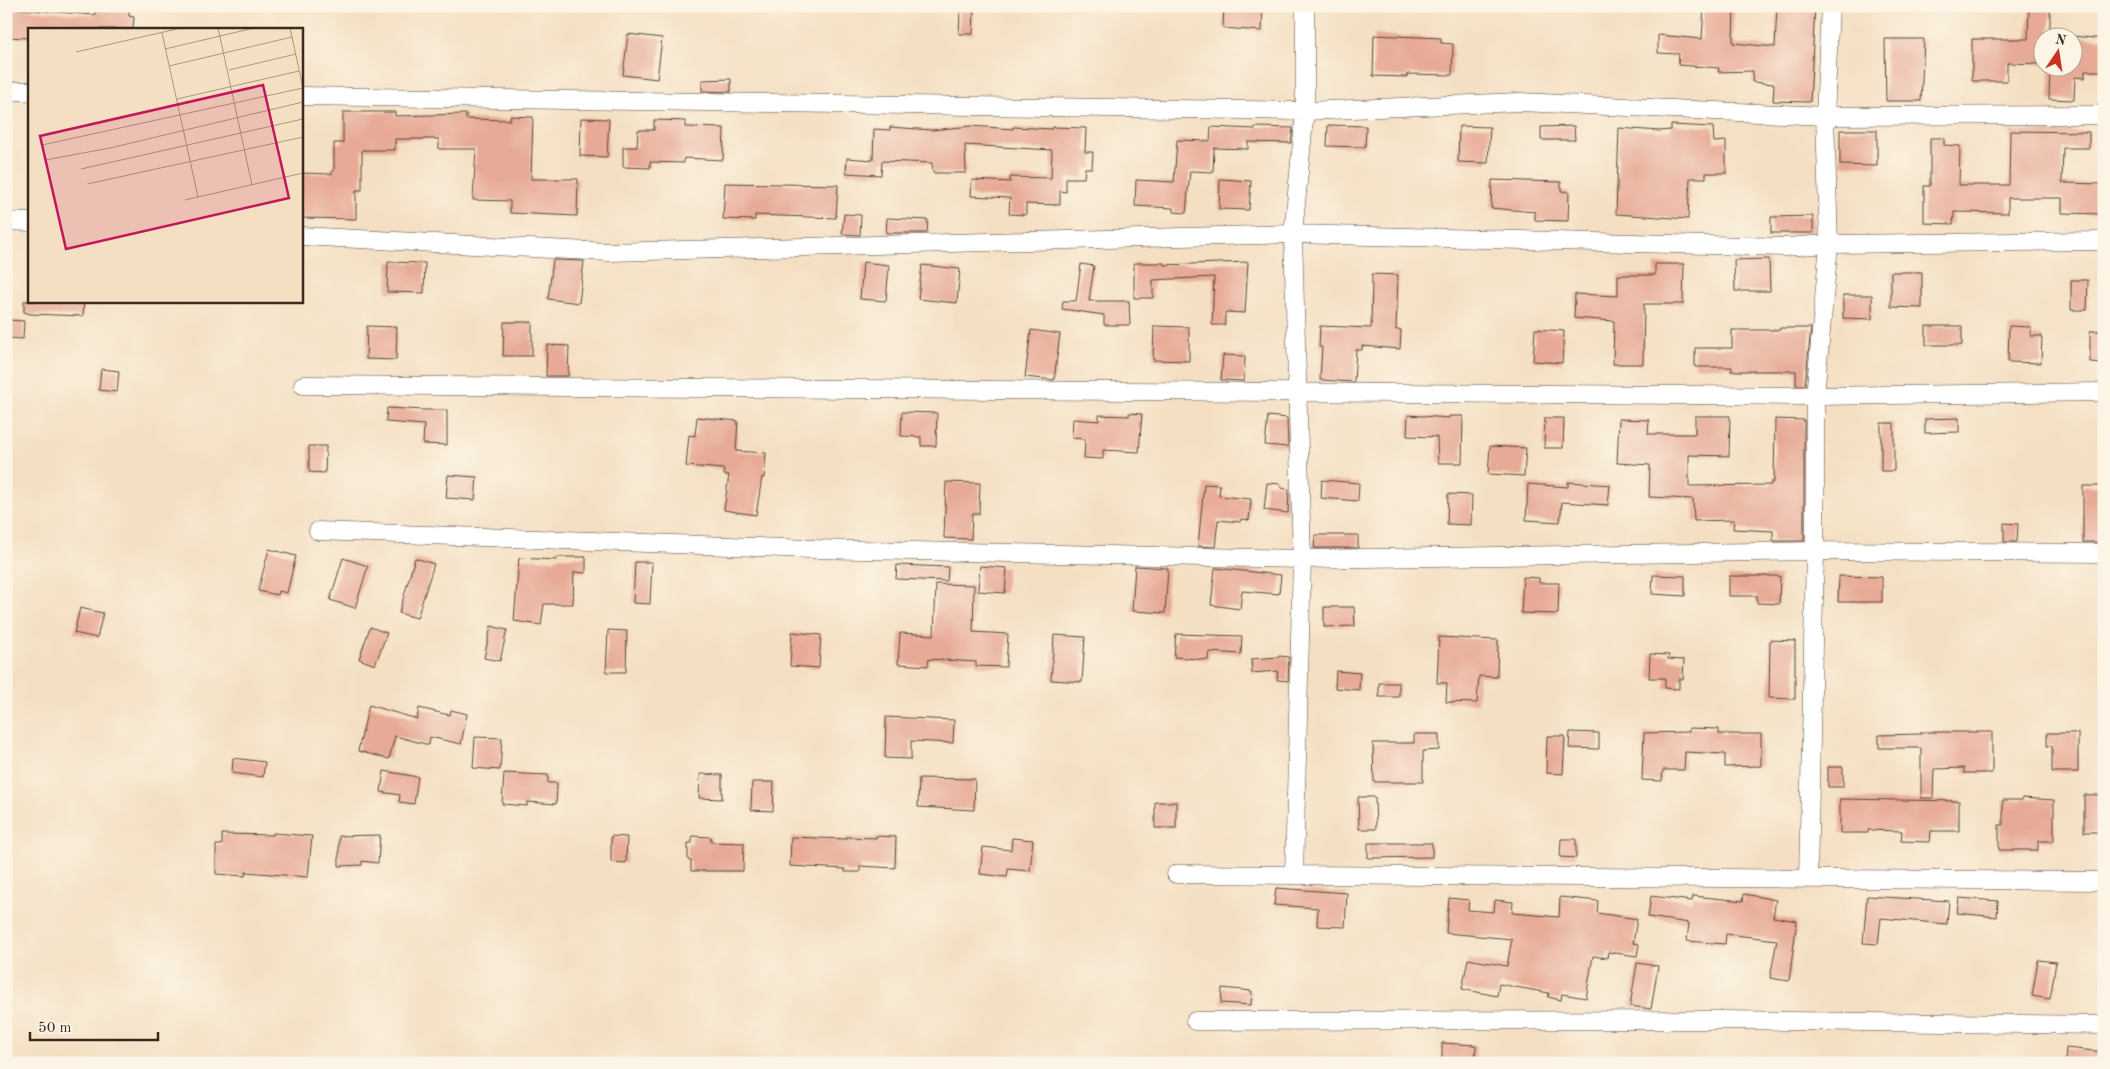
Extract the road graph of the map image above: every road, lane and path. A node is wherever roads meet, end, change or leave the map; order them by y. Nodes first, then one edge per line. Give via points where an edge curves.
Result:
1 (1305, 6) edge
2 (1830, 6) edge
3 (6, 91) edge
4 (28, 92) edge
5 (302, 96) edge
6 (1306, 112) junction
7 (2104, 115) edge
8 (1825, 116) junction
9 (6, 220) edge
10 (28, 222) edge
11 (1293, 234) junction
12 (302, 236) edge
13 (2104, 241) edge
14 (1829, 244) junction
15 (303, 384) dead end
16 (1297, 392) junction
17 (2104, 392) edge
18 (1815, 396) junction
19 (318, 531) dead end
20 (1814, 551) junction
21 (2104, 554) edge
22 (1302, 560) junction
23 (1176, 874) dead end
24 (1294, 875) junction
25 (1808, 879) junction
26 (2104, 881) edge
27 (1194, 1021) dead end
28 (2104, 1024) edge

1 - 6 street
2 - 8 street
3 - 4 street
5 - 6 street
6 - 8 street via 1520,102
6 - 11 street
7 - 8 street
8 - 14 street
9 - 10 street
11 - 12 street via 609,252
11 - 14 street via 1785,247
11 - 16 street
13 - 14 street
14 - 18 street
15 - 16 street
16 - 18 street
16 - 22 street
17 - 18 street
18 - 20 street
19 - 22 street via 810,549
20 - 21 street
20 - 22 street
20 - 25 street
22 - 24 street
23 - 24 street
24 - 25 street
25 - 26 street
27 - 28 street via 1720,1020

